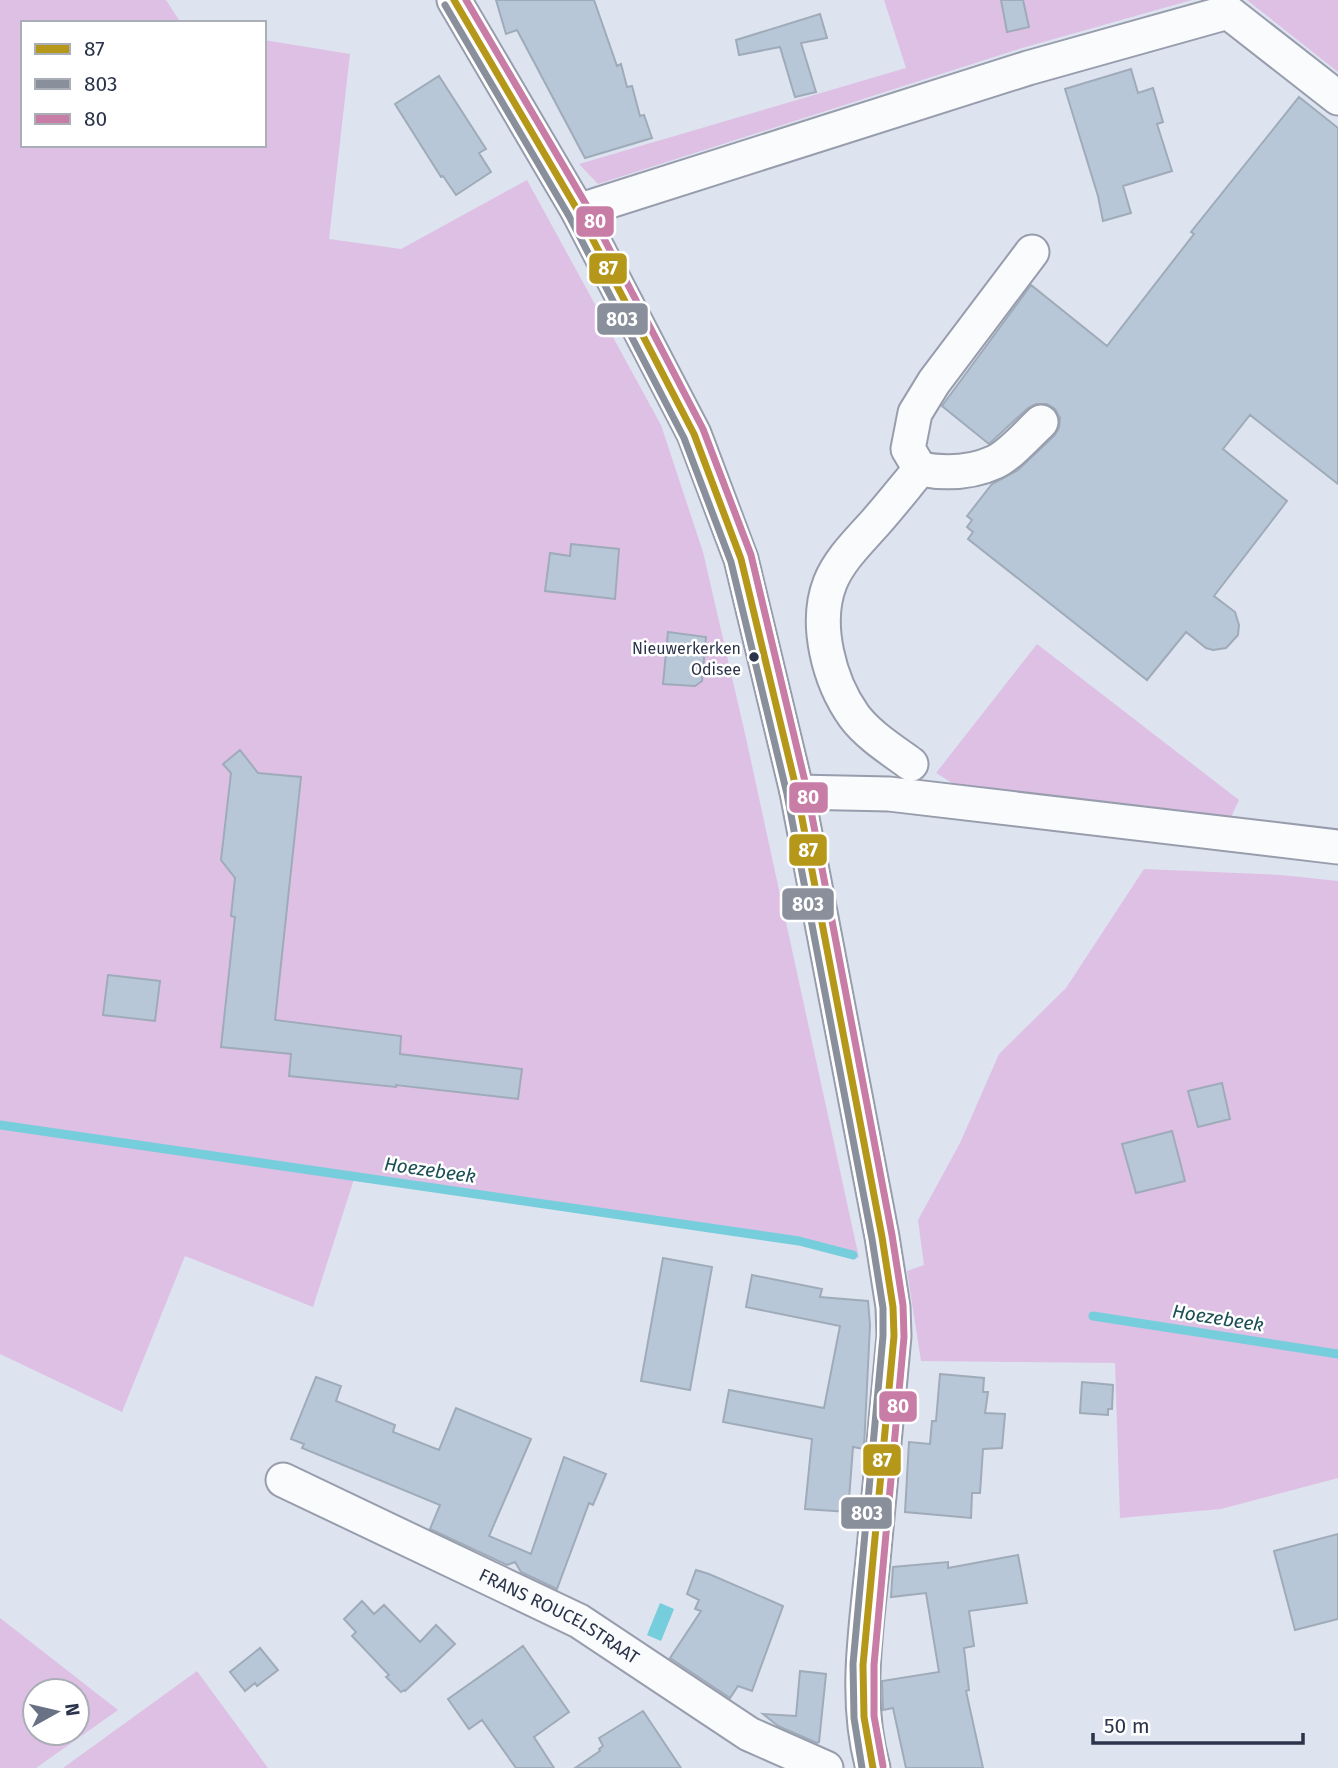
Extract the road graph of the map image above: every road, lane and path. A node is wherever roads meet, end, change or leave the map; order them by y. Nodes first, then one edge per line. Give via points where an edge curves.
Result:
1 (454, 0) edge
2 (1338, 99) edge
3 (578, 211) junction
4 (1032, 252) dead end
5 (1041, 422) dead end
6 (920, 469) junction
7 (911, 764) dead end
8 (797, 792) junction
9 (1338, 847) edge
10 (284, 1480) dead end
11 (826, 1768) edge
12 (873, 1768) edge

1 - 3 street
2 - 3 street via 1228,12 1028,68
3 - 8 street via 694,434 736,547
4 - 6 street via 915,413 908,449
5 - 6 street via 997,461 962,472
6 - 7 street via 849,552 830,582 823,612 836,686 855,717
8 - 9 street via 889,794
8 - 12 street via 893,1307 863,1665 863,1717
10 - 11 street, FRANS ROUCELSTRAAT via 579,1621 749,1734

